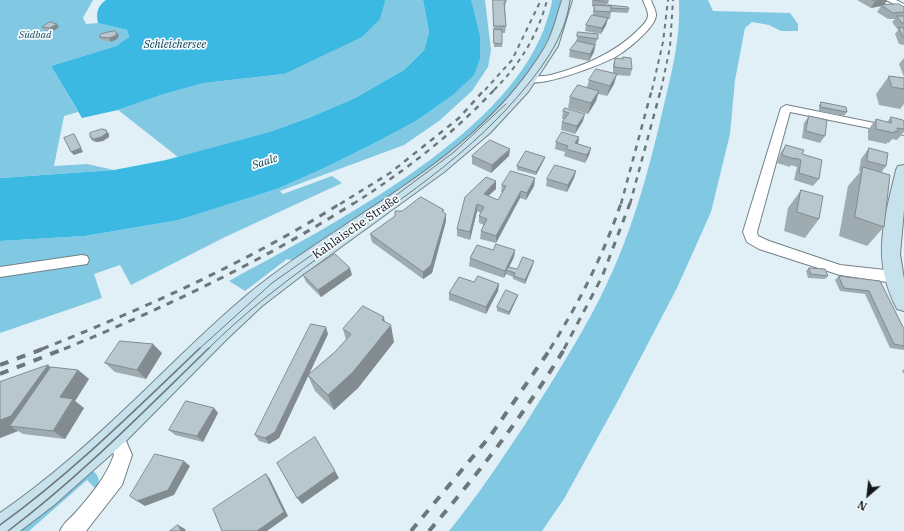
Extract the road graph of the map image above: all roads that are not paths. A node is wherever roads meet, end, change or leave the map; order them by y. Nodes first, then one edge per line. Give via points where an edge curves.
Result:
1 (567, 0) edge
2 (647, 0) edge
3 (890, 0) edge
4 (904, 7) edge
5 (529, 80) junction
6 (904, 132) edge
7 (904, 170) edge
8 (82, 260) dead end
9 (0, 272) edge
10 (894, 277) junction
11 (904, 303) edge
12 (115, 435) junction
13 (0, 529) edge
14 (70, 531) edge

1 - 5 main road, Kahlaische Straße via 558,33 544,60
2 - 5 street via 652,15 649,23 619,52 580,68 544,79
3 - 4 street
5 - 12 main road, Kahlaische Straße via 516,98 476,138 437,170 299,266 256,300
6 - 10 street via 786,108 750,232 752,239 764,245 840,270
7 - 10 main road via 891,237 890,266
8 - 9 street
10 - 11 main road
12 - 13 main road, Kahlaische Straße via 35,504
12 - 14 street via 123,455 115,478 82,521

